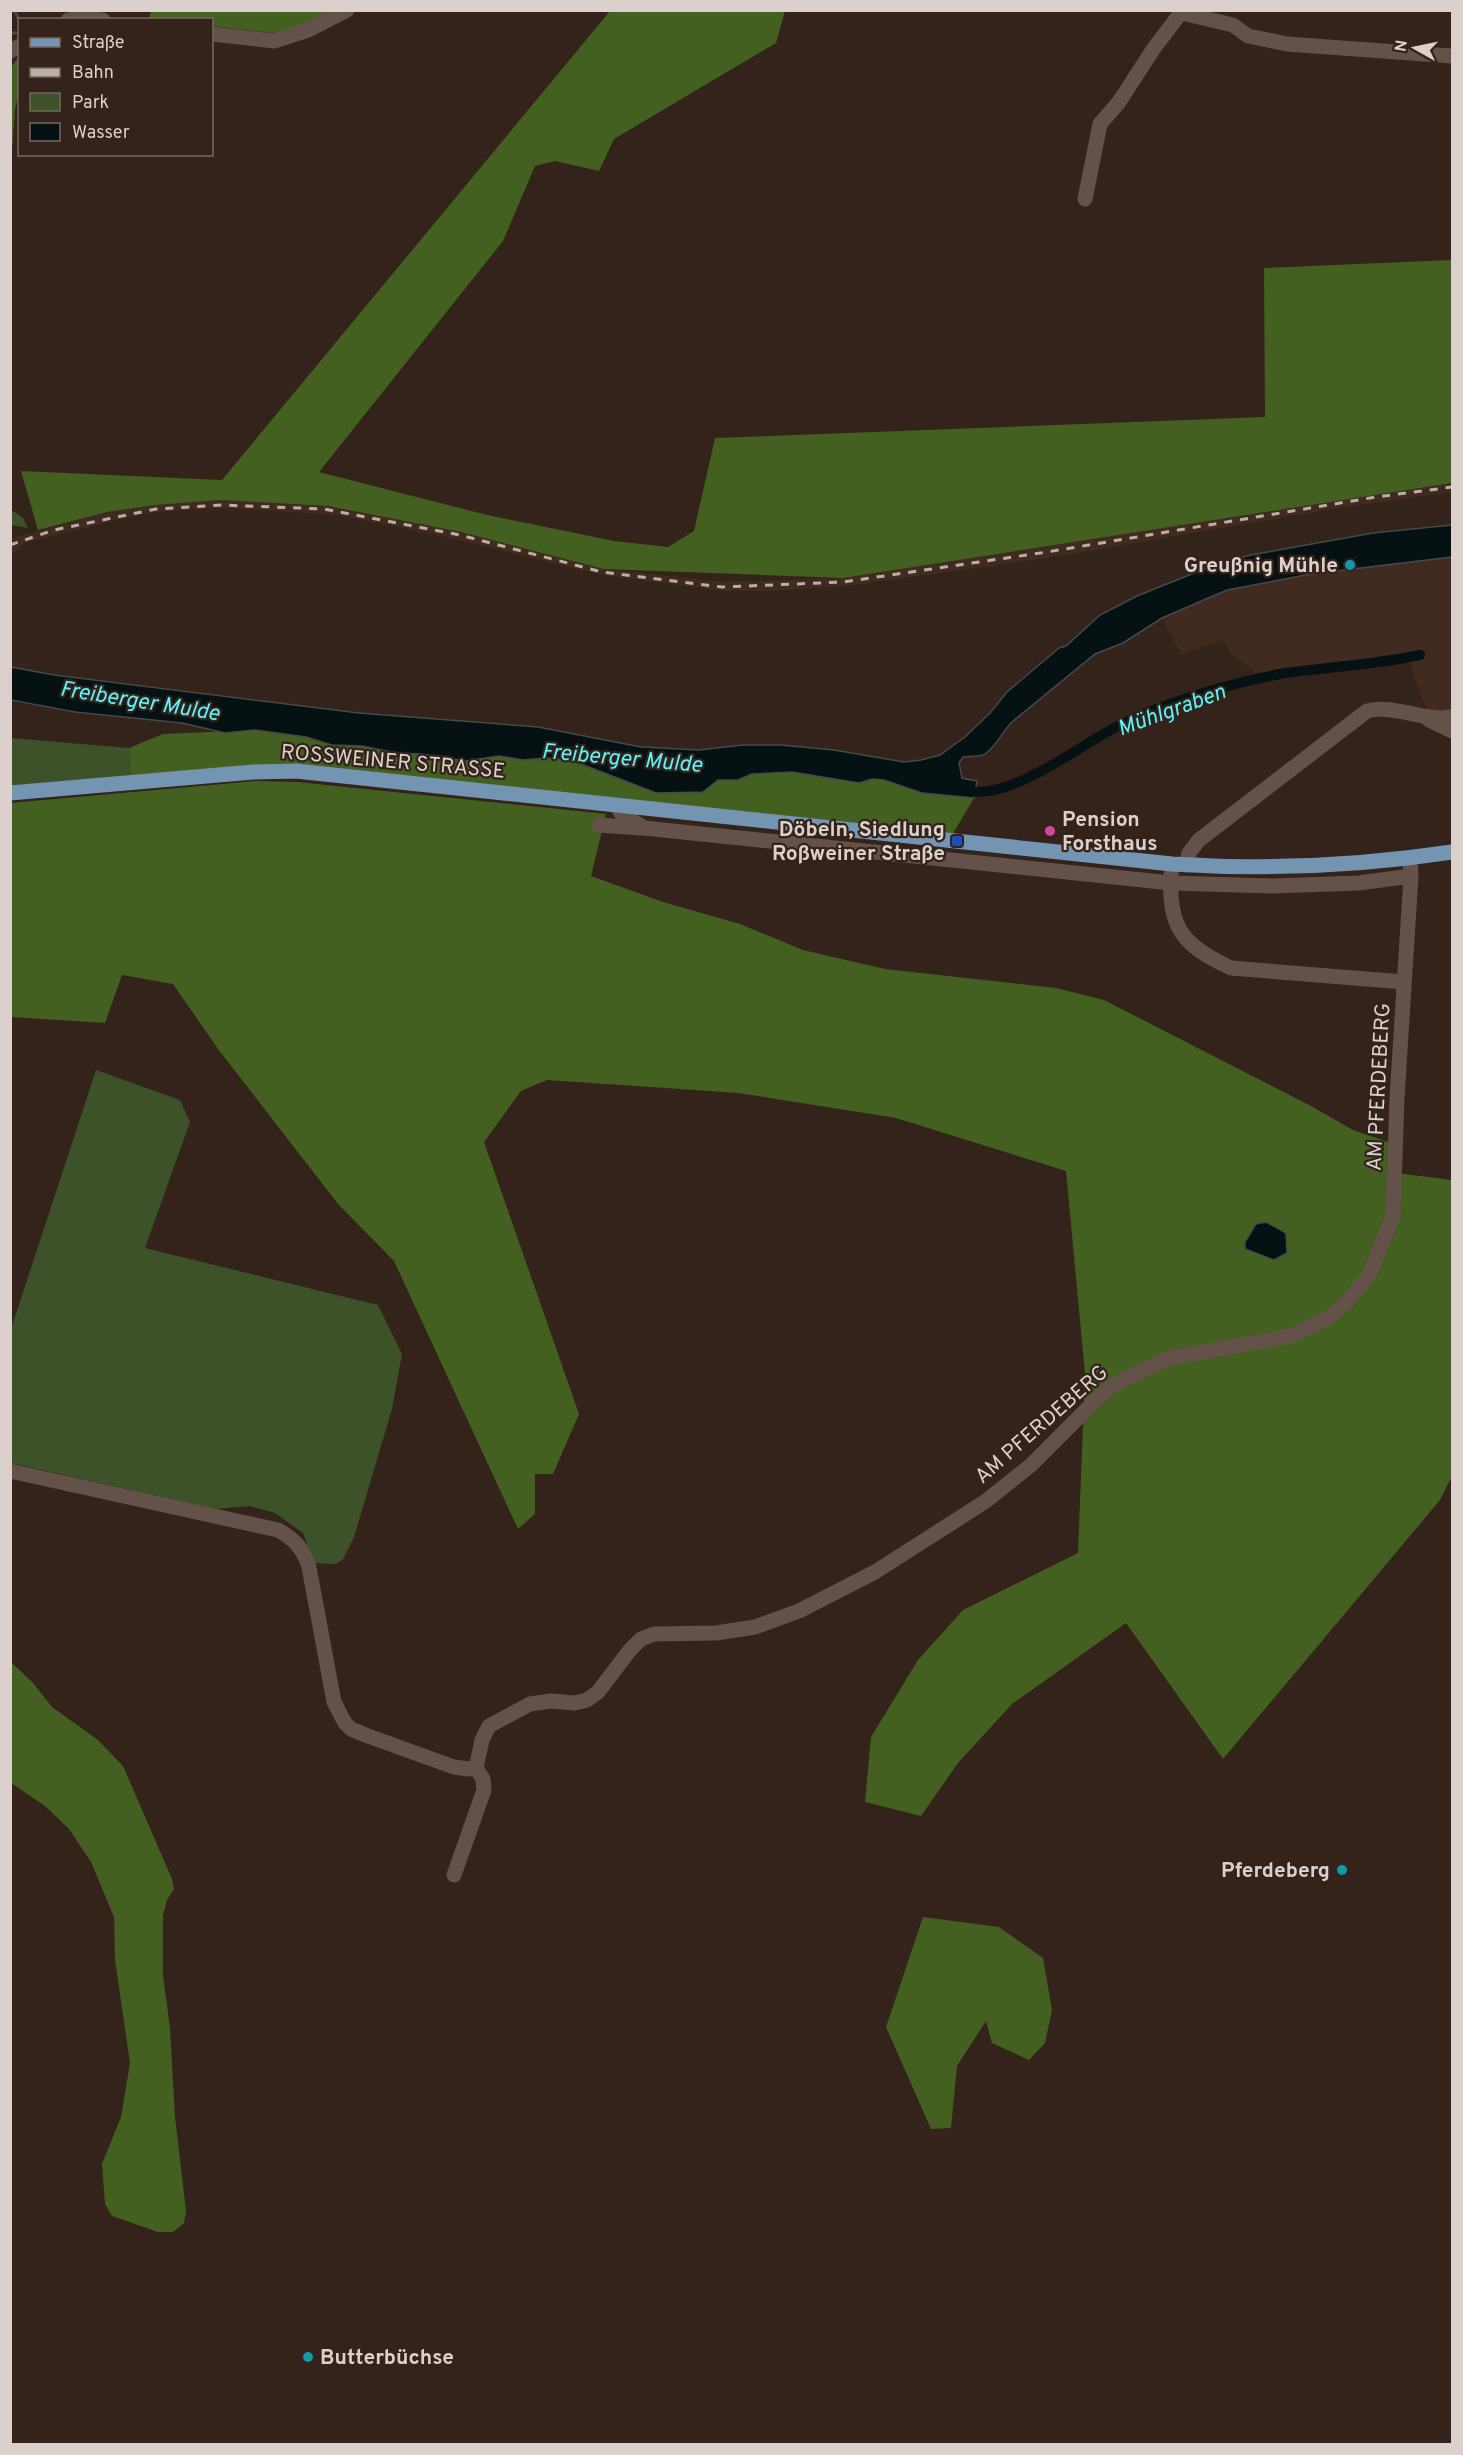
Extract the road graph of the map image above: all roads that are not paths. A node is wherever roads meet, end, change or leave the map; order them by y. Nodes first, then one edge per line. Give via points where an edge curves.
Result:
1 (347, 10) edge
2 (1183, 12) edge
3 (213, 34) edge
4 (1452, 56) edge
5 (1085, 199) dead end
6 (1452, 717) edge
7 (1424, 718) junction
8 (1452, 731) edge
9 (10, 793) edge
10 (617, 806) junction
11 (599, 825) dead end
12 (644, 828) junction
13 (987, 845) junction
14 (1452, 852) edge
15 (1091, 856) junction
16 (1410, 858) junction
17 (986, 864) junction
18 (1179, 865) junction
19 (1089, 874) junction
20 (1411, 876) junction
21 (1171, 883) junction
22 (1404, 982) junction
23 (10, 1471) edge
24 (476, 1768) junction
25 (454, 1875) dead end

1 - 3 street via 308,30 274,40
2 - 4 street via 1233,25 1248,36 1287,44
2 - 5 street via 1100,124
6 - 7 street
7 - 8 street
7 - 18 street via 1377,709 1362,714 1199,840
9 - 10 main road, ROSSWEINER STRASSE via 296,771
10 - 12 street
10 - 13 main road, ROSSWEINER STRASSE
11 - 12 street
12 - 17 street
13 - 15 main road, ROSSWEINER STRASSE
13 - 17 street
14 - 16 main road, ROSSWEINER STRASSE
15 - 18 main road, ROSSWEINER STRASSE
15 - 19 street
16 - 18 main road, ROSSWEINER STRASSE via 1329,866
16 - 20 street, AM PFERDEBERG
17 - 19 street
18 - 21 street
19 - 21 street
20 - 21 street via 1359,883 1273,886
20 - 22 street, AM PFERDEBERG
21 - 22 street via 1170,905 1175,924 1212,959 1231,968
22 - 24 street, AM PFERDEBERG via 1393,1216 1369,1275 1330,1317 1290,1336 1170,1358 1126,1378 1106,1390 1031,1465 986,1501 875,1572 799,1611 755,1627 716,1634 654,1634 641,1639 587,1700 530,1704 489,1726
23 - 24 street via 278,1530 293,1538 306,1556 334,1702 345,1723 351,1729 444,1764
24 - 25 street via 484,1790

